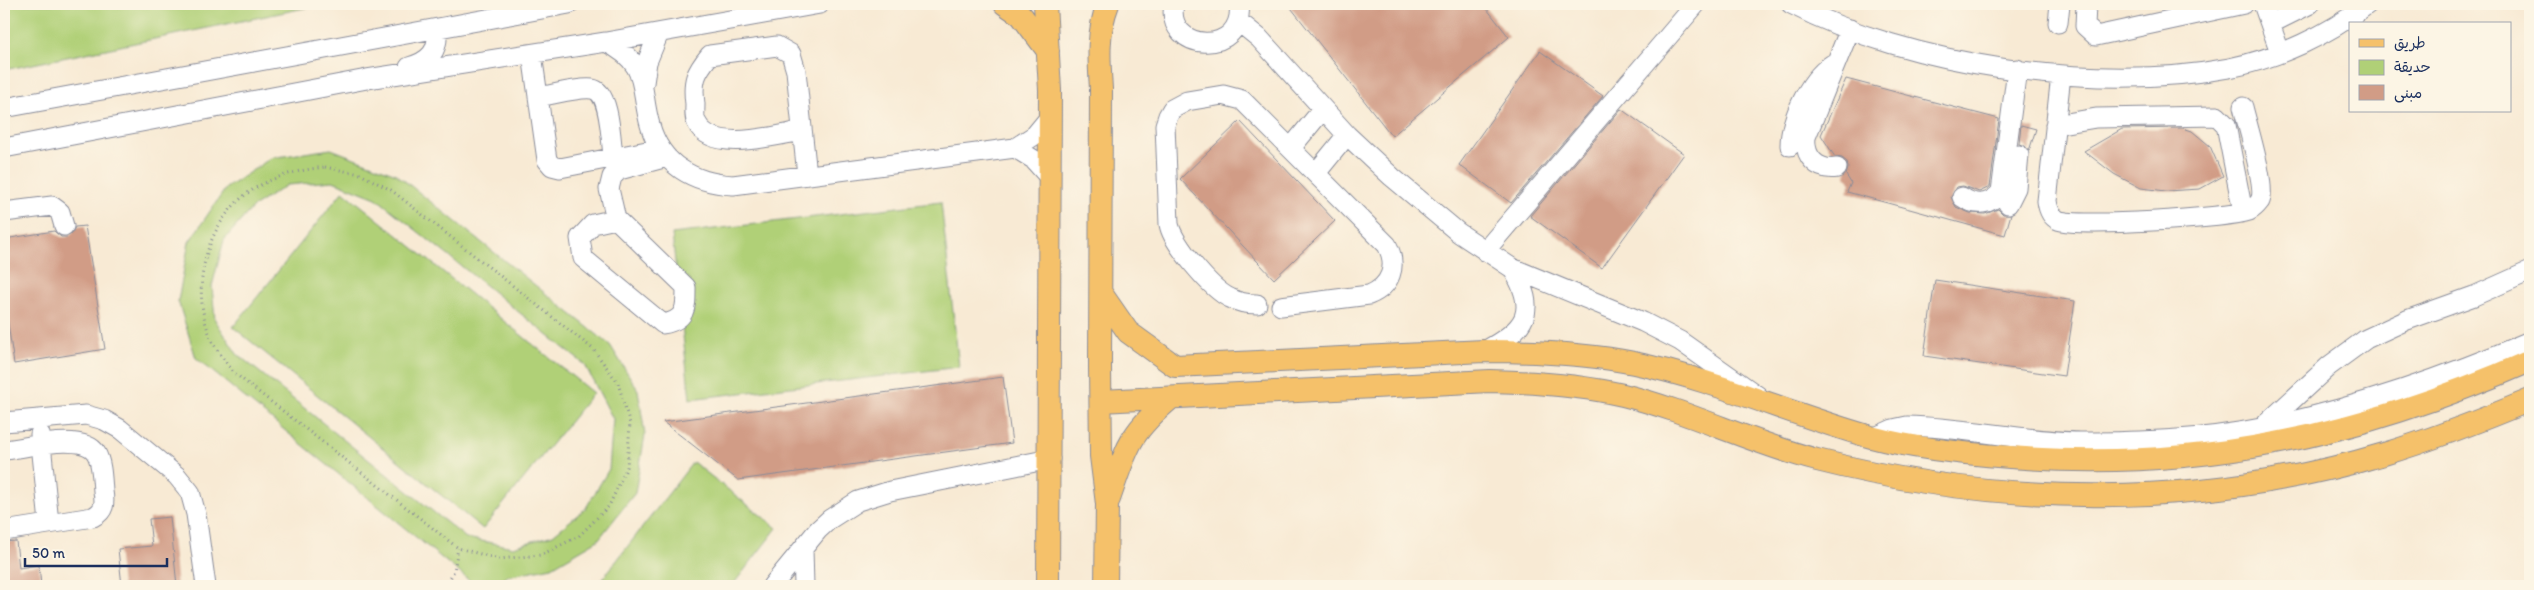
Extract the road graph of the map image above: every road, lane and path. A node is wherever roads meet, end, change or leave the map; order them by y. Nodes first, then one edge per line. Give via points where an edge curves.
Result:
1 (570, 4) edge
2 (820, 4) edge
3 (1005, 4) edge
4 (1045, 4) edge
5 (1108, 4) edge
6 (1174, 4) edge
7 (1696, 4) edge
8 (1791, 4) edge
9 (2060, 4) edge
10 (2086, 4) edge
11 (2244, 4) edge
12 (2263, 4) edge
13 (2310, 4) edge
14 (2368, 4) edge
15 (1238, 12) edge
16 (2058, 23) dead end
17 (2270, 24) junction
18 (437, 29) junction
19 (1850, 29) junction
20 (659, 33) junction
21 (606, 42) junction
22 (1048, 51) junction
23 (2280, 52) junction
24 (532, 54) junction
25 (1837, 61) junction
26 (2017, 69) junction
27 (2061, 75) junction
28 (367, 79) junction
29 (644, 83) junction
30 (538, 97) junction
31 (2012, 107) junction
32 (2243, 107) dead end
33 (4, 108) edge
34 (1323, 109) junction
35 (1049, 118) junction
36 (2055, 125) junction
37 (802, 131) junction
38 (1347, 135) junction
39 (1790, 146) dead end
40 (4, 148) edge
41 (1015, 148) junction
42 (1291, 148) junction
43 (664, 153) junction
44 (613, 156) junction
45 (1837, 168) dead end
46 (1316, 172) junction
47 (807, 175) junction
48 (1049, 177) junction
49 (1962, 197) dead end
50 (2008, 204) dead end
51 (4, 212) edge
52 (2243, 212) junction
53 (616, 219) junction
54 (64, 226) dead end
55 (1485, 251) junction
56 (1512, 268) junction
57 (2530, 271) edge
58 (1101, 293) junction
59 (1257, 304) dead end
60 (1281, 306) dead end
61 (2530, 341) edge
62 (1484, 352) junction
63 (2530, 361) edge
64 (2415, 396) junction
65 (1171, 398) junction
66 (2530, 400) edge
67 (1101, 401) junction
68 (1767, 402) junction
69 (39, 418) junction
70 (4, 422) edge
71 (2261, 438) junction
72 (42, 446) junction
73 (4, 450) edge
74 (1050, 459) junction
75 (1107, 504) junction
76 (49, 523) junction
77 (4, 531) edge
78 (458, 548) junction
79 (803, 549) junction
80 (206, 586) edge
81 (446, 586) edge
82 (772, 586) edge
83 (804, 586) edge
84 (1048, 586) edge
85 (1106, 586) edge

1 - 18 street
2 - 20 street
3 - 22 main road via 1020,15
4 - 22 main road
5 - 58 main road via 1098,49
6 - 15 street via 1178,29 1195,42 1216,42 1229,34
7 - 55 street
8 - 19 street
9 - 16 street
10 - 11 street via 2085,26 2096,36
12 - 17 street
13 - 17 street
14 - 23 street via 2341,24
15 - 34 street
17 - 23 street
18 - 28 street via 435,50 427,60
18 - 33 street
19 - 25 street
19 - 26 street via 1935,56
20 - 21 street
20 - 29 street via 646,62
21 - 24 street
21 - 29 street via 634,63
22 - 35 main road
23 - 27 street via 2230,68 2171,76
24 - 28 street
24 - 30 street
25 - 39 street via 1824,69 1812,83 1792,128
25 - 45 street via 1805,145 1816,164
26 - 27 street
26 - 31 street
27 - 36 street
28 - 40 street
29 - 43 street via 650,124
30 - 44 street via 593,89 602,94
30 - 44 street via 547,160 552,166 560,168
31 - 49 street via 2001,192 1990,202 1982,204
31 - 50 street via 2021,132 2016,188
32 - 52 street via 2262,194 2256,206
34 - 38 street
34 - 42 street
35 - 41 street via 1035,136
35 - 48 main road
36 - 52 street via 2096,118 2217,116 2226,125
36 - 52 street via 2048,207 2060,221 2125,222
37 - 37 street via 796,70 791,54 777,46 710,55 699,68 692,84 697,123 720,141
37 - 47 street
38 - 46 street
38 - 55 street via 1434,213
41 - 47 street
41 - 48 street via 1033,159
42 - 46 street
42 - 59 street via 1233,96 1210,96 1179,104 1172,109 1165,125 1172,236 1222,294 1239,302
43 - 44 street
43 - 47 street via 688,175 714,184 733,185
43 - 53 street via 619,170 612,177 609,189
46 - 60 street via 1387,245 1392,271 1384,286 1369,294
48 - 74 main road
51 - 54 street via 52,206 60,212
53 - 53 street via 593,224 580,238 583,258 663,324 675,322 686,310 686,287
55 - 56 street
56 - 62 street via 1527,298 1525,316 1517,331
56 - 68 street via 1680,341
57 - 71 street via 2407,320 2366,340 2329,366
58 - 62 main road via 1128,332 1175,366
58 - 67 main road
61 - 64 street
62 - 68 main road via 1535,351 1635,363
63 - 64 main road
64 - 71 main road via 2352,426
65 - 66 main road via 1490,381 1572,386 1668,408 1768,445 1862,470 1958,487 2055,495 2202,489 2302,474 2383,455 2462,429
65 - 67 main road
65 - 75 main road via 1147,418 1128,444
67 - 75 main road via 1101,456
68 - 71 main road via 1873,438 1974,455 2069,462 2164,460
69 - 70 street
69 - 72 street
69 - 80 street via 76,415 104,420 120,429 176,476 194,503
72 - 73 street
72 - 76 street
72 - 76 street via 74,442 92,448 99,459 105,502 101,512 93,517
74 - 79 street via 874,495 830,519
74 - 84 main road
75 - 85 main road
76 - 77 street
78 - 78 path via 233,372 213,343 202,309 201,274 211,240 230,209 257,186 290,172 325,167 360,174 392,190 593,349 618,383 630,424 627,466 609,506 580,536 541,555 499,559
78 - 81 path via 454,571
79 - 82 street
79 - 83 street

